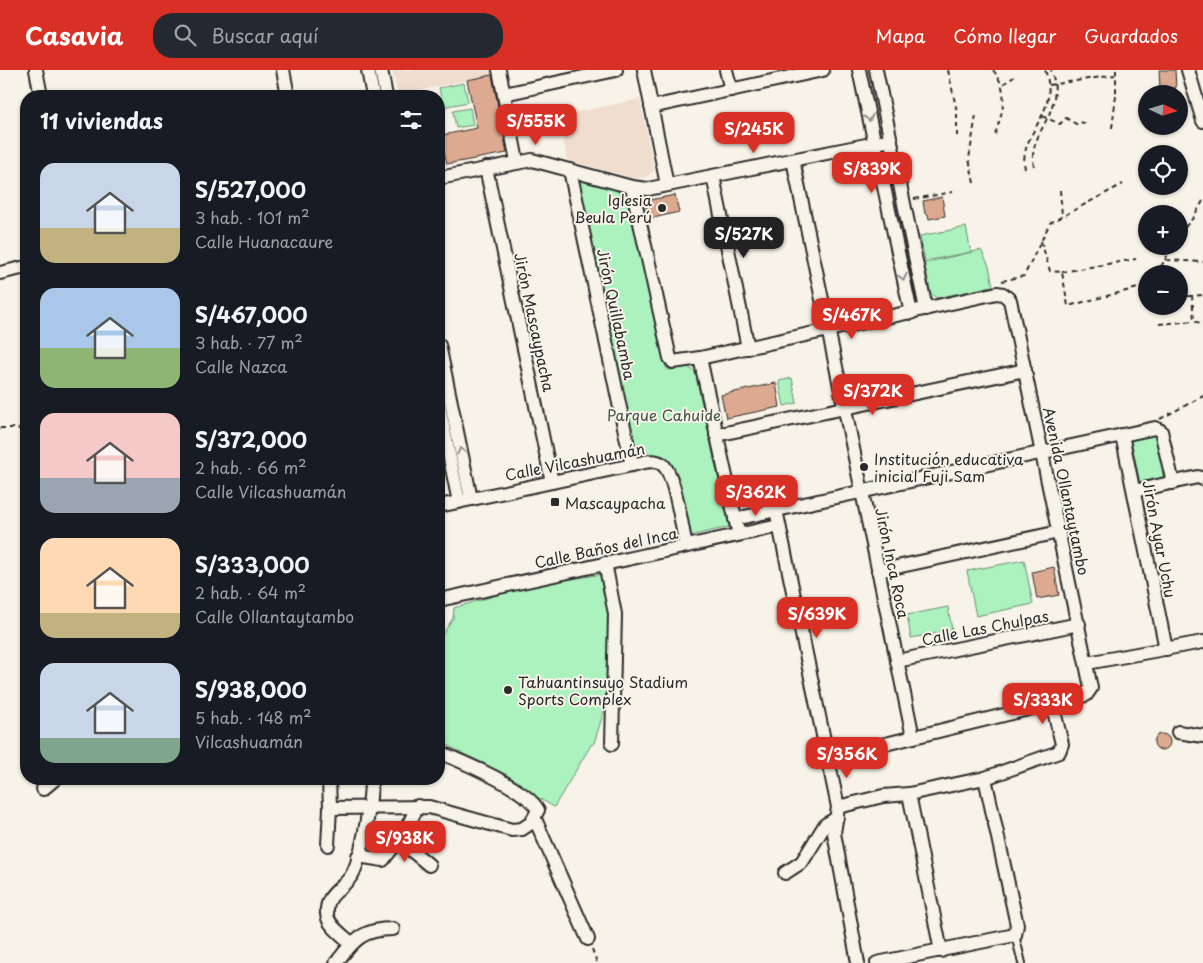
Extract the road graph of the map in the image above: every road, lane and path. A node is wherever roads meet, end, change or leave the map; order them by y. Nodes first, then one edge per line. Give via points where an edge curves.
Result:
1 (36, 70) edge
2 (283, 70) edge
3 (368, 70) edge
4 (381, 70) edge
5 (499, 70) edge
6 (616, 70) edge
7 (644, 70) edge
8 (726, 70) edge
9 (823, 70) edge
10 (859, 70) edge
11 (876, 70) edge
12 (948, 70) edge
13 (993, 70) edge
14 (1045, 70) edge
15 (1051, 70) edge
16 (1116, 70) edge
17 (1188, 70) edge
18 (1116, 75) junction
19 (1014, 77) dead end
20 (1003, 84) junction
21 (1055, 84) junction
22 (1049, 85) junction
23 (40, 90) edge
24 (287, 90) edge
25 (372, 90) edge
26 (385, 90) edge
27 (731, 90) junction
28 (504, 94) junction
29 (651, 107) junction
30 (976, 115) dead end
31 (1042, 116) junction
32 (1048, 119) junction
33 (1203, 121) edge
34 (1088, 124) dead end
35 (1112, 128) dead end
36 (957, 136) dead end
37 (994, 138) dead end
38 (891, 140) junction
39 (875, 143) junction
40 (793, 160) junction
41 (517, 161) junction
42 (1034, 166) dead end
43 (486, 168) junction
44 (1025, 169) dead end
45 (570, 170) junction
46 (713, 176) junction
47 (445, 177) edge
48 (974, 183) dead end
49 (1123, 184) dead end
50 (667, 185) junction
51 (632, 187) junction
52 (1060, 190) dead end
53 (953, 192) dead end
54 (904, 201) junction
55 (1203, 202) edge
56 (1062, 216) junction
57 (1188, 224) edge
58 (1041, 241) junction
59 (1168, 255) edge
60 (1136, 259) dead end
61 (1165, 260) junction
62 (1203, 262) edge
63 (1162, 265) edge
64 (20, 268) edge
65 (1062, 272) junction
66 (0, 273) edge
67 (1002, 288) junction
68 (1138, 288) edge
69 (1188, 295) edge
70 (1192, 295) junction
71 (1203, 295) edge
72 (926, 309) junction
73 (911, 313) junction
74 (1194, 320) junction
75 (1158, 324) dead end
76 (1203, 324) edge
77 (828, 331) junction
78 (748, 348) junction
79 (700, 358) junction
80 (1025, 370) junction
81 (445, 381) edge
82 (1203, 396) edge
83 (844, 408) junction
84 (0, 428) edge
85 (445, 428) edge
86 (1155, 428) junction
87 (20, 430) edge
88 (716, 435) junction
89 (1122, 435) junction
90 (1042, 452) junction
91 (632, 465) junction
92 (1203, 478) edge
93 (552, 482) junction
94 (1173, 483) junction
95 (1134, 491) junction
96 (862, 492) junction
97 (465, 500) junction
98 (445, 505) edge
99 (776, 510) junction
100 (735, 519) junction
101 (779, 526) junction
102 (1059, 532) junction
103 (738, 535) junction
104 (686, 546) junction
105 (605, 564) junction
106 (878, 571) junction
107 (445, 599) edge
108 (1079, 624) junction
109 (1203, 642) edge
110 (1166, 649) junction
111 (897, 661) junction
112 (1087, 663) junction
113 (1052, 703) junction
114 (1178, 732) dead end
115 (1203, 736) edge
116 (913, 737) junction
117 (612, 744) dead end
118 (1061, 748) junction
119 (445, 755) edge
120 (828, 758) junction
121 (985, 778) junction
122 (48, 785) edge
123 (329, 785) edge
124 (371, 785) edge
125 (43, 789) dead end
126 (909, 794) junction
127 (883, 796) junction
128 (418, 806) junction
129 (330, 808) junction
130 (369, 809) junction
131 (837, 812) junction
132 (535, 819) junction
133 (400, 840) junction
134 (328, 845) dead end
135 (358, 856) junction
136 (429, 865) dead end
137 (785, 873) dead end
138 (392, 929) dead end
139 (1015, 935) junction
140 (588, 939) joint
141 (351, 943) junction
142 (941, 951) junction
143 (894, 961) edge
144 (336, 963) edge
145 (597, 963) edge
146 (858, 963) edge
147 (877, 963) edge
148 (1022, 963) edge

1 - 23 street
2 - 24 street
3 - 25 street
4 - 26 street
5 - 28 street
6 - 28 street
7 - 29 street
8 - 27 street
9 - 27 street
10 -> 39 street
11 - 38 street
12 - 36 path via 957,112
13 - 20 path
14 - 22 path
15 - 21 path
16 - 18 path
17 - 33 street
18 - 21 path
18 - 35 path
19 - 20 path
20 - 37 path via 1004,103
21 - 22 path
21 - 32 path via 1055,100
22 - 31 path via 1048,102
27 - 29 street
28 - 41 street
29 - 50 street
30 - 48 path via 969,159
31 - 32 path
31 - 44 path via 1026,150
32 - 34 path via 1060,124 1066,118 1076,124
32 - 42 path via 1033,153
38 - 39 street
38 - 54 street
39 - 40 street
39 -> 73 street
40 - 46 street
40 - 77 street, Jirón Inca Roca
41 - 43 street
41 - 45 street via 532,160
43 - 47 street
43 - 93 street, Jirón Mascaypacha
45 - 51 street
45 - 91 street, Jirón Quillabamba
46 - 50 street
46 - 78 street
49 - 56 path
50 - 51 street via 648,189
51 - 79 street via 670,358 674,362
52 - 56 path
53 - 54 path
54 - 72 street
55 - 57 path
56 - 58 path via 1050,223
58 - 65 path via 1050,271
58 - 67 path via 1024,276
59 - 61 path
60 - 65 path
61 - 62 path
61 - 63 path
64 - 66 street
65 - 68 path via 1068,306
67 - 72 street via 997,293
67 - 80 street, Avenida Ollantaytambo via 1010,300
69 - 70 path
70 - 71 path
70 - 74 path
72 - 73 street
73 - 77 street
74 - 75 path
74 - 76 path
77 - 78 street
77 - 83 street, Jirón Inca Roca
78 - 79 street
79 - 88 street
80 - 83 street
80 - 90 street, Avenida Ollantaytambo
97 -> 81 street
82 - 86 path via 1161,417
83 - 88 street
83 - 96 street, Jirón Inca Roca
84 - 87 path
85 - 97 street
86 - 89 street
86 - 94 street via 1161,431
88 - 100 street
89 - 90 street
89 - 95 street, Jirón Ayar Uchu
90 - 96 street
90 - 102 street, Avenida Ollantaytambo
91 - 93 street, Calle Vilcashuamán
91 - 104 street, Calle Vilcashuamán via 656,462 666,469
92 - 94 street
93 - 97 street, Calle Vilcashuamán
94 - 95 street
95 - 110 street, Jirón Ayar Uchu
96 - 99 street
96 - 106 street, Jirón Inca Roca
97 - 98 street, Calle Vilcashuamán
99 - 100 street
99 - 101 street
100 - 103 street
101 - 103 street, Calle Baños del Inca
101 - 120 street
102 - 106 street
102 - 108 street, Avenida Ollantaytambo
103 - 104 street, Calle Baños del Inca
104 - 105 street, Calle Baños del Inca
105 - 107 street, Calle Baños del Inca
105 - 117 street via 615,614
106 - 111 street, Jirón Inca Roca
108 - 111 street, Calle Las Chulpas
108 - 112 street, Avenida Ollantaytambo
109 - 110 street
110 - 112 street
111 - 116 street, Jirón Inca Roca
112 - 113 street, Avenida Ollantaytambo via 1091,688 1086,695
113 - 116 street
113 - 118 street
114 - 115 street
116 - 120 street
118 - 121 street
118 - 127 street via 983,770 908,786
119 - 132 street via 505,784 534,803 538,810
120 - 131 street
121 - 126 street
121 - 139 street via 1017,925
122 - 125 street
123 - 129 street
124 - 130 street
126 - 127 street
126 - 142 street
127 - 131 street
128 - 130 street
128 - 132 street via 512,830 527,826
128 - 133 street
129 - 130 street
129 - 134 street
130 - 135 street
131 - 137 street via 802,862
131 - 146 street via 834,833
132 - 140 street
133 - 135 street via 383,860
133 - 136 street
135 - 141 street via 351,877 333,893 327,910 330,922
138 - 141 street via 369,932
139 - 142 street
139 - 148 lane
140 - 145 path
141 - 144 street
142 - 143 street
143 - 147 street

